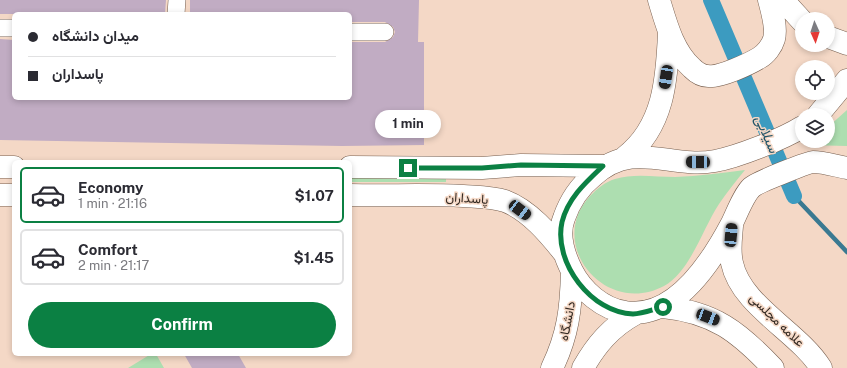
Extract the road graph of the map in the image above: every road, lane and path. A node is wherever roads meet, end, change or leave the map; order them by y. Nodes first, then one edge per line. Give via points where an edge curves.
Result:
1 (177, 0) edge
2 (658, 0) edge
3 (769, 0) edge
4 (783, 0) edge
5 (176, 12) edge
6 (795, 13) edge
7 (0, 28) edge
8 (12, 28) edge
9 (669, 30) junction
10 (352, 32) edge
11 (385, 32) dead end
12 (835, 40) edge
13 (847, 44) edge
14 (847, 80) edge
15 (824, 108) edge
16 (795, 130) edge
17 (625, 157) junction
18 (603, 166) junction
19 (0, 167) edge
20 (12, 167) edge
21 (352, 167) edge
22 (847, 168) edge
23 (0, 195) edge
24 (12, 195) edge
25 (352, 195) edge
26 (732, 223) junction
27 (568, 263) junction
28 (663, 307) junction
29 (634, 314) junction
30 (552, 368) edge
31 (583, 368) edge
32 (773, 368) edge
33 (822, 368) edge

1 - 5 street
2 - 9 main road
3 - 9 main road via 775,38 770,48 760,58 718,75 709,76 692,69 682,58
4 - 6 main road
7 - 8 street
9 - 17 main road via 668,66 663,99 656,118 637,148
10 - 11 street
12 - 13 main road
14 - 15 main road
16 - 17 main road via 738,155 714,161
17 - 18 main road
18 - 21 main road
18 - 27 main road, دانشگاه via 574,196 562,223 561,240
19 - 20 main road
22 - 26 main road via 811,162 752,186
23 - 24 main road
25 - 27 main road, پاسداران via 478,197 505,201 534,220 550,235
26 - 28 main road via 690,286
26 - 33 main road, علامه مجلسی via 732,265 741,284 758,306 781,324
27 - 29 main road, پاسداران via 587,292 597,300 617,311
27 - 30 main road, دانشگاه via 569,321
28 - 29 main road
28 - 32 main road via 687,309 716,320 736,333
29 - 31 main road via 621,321 599,342

